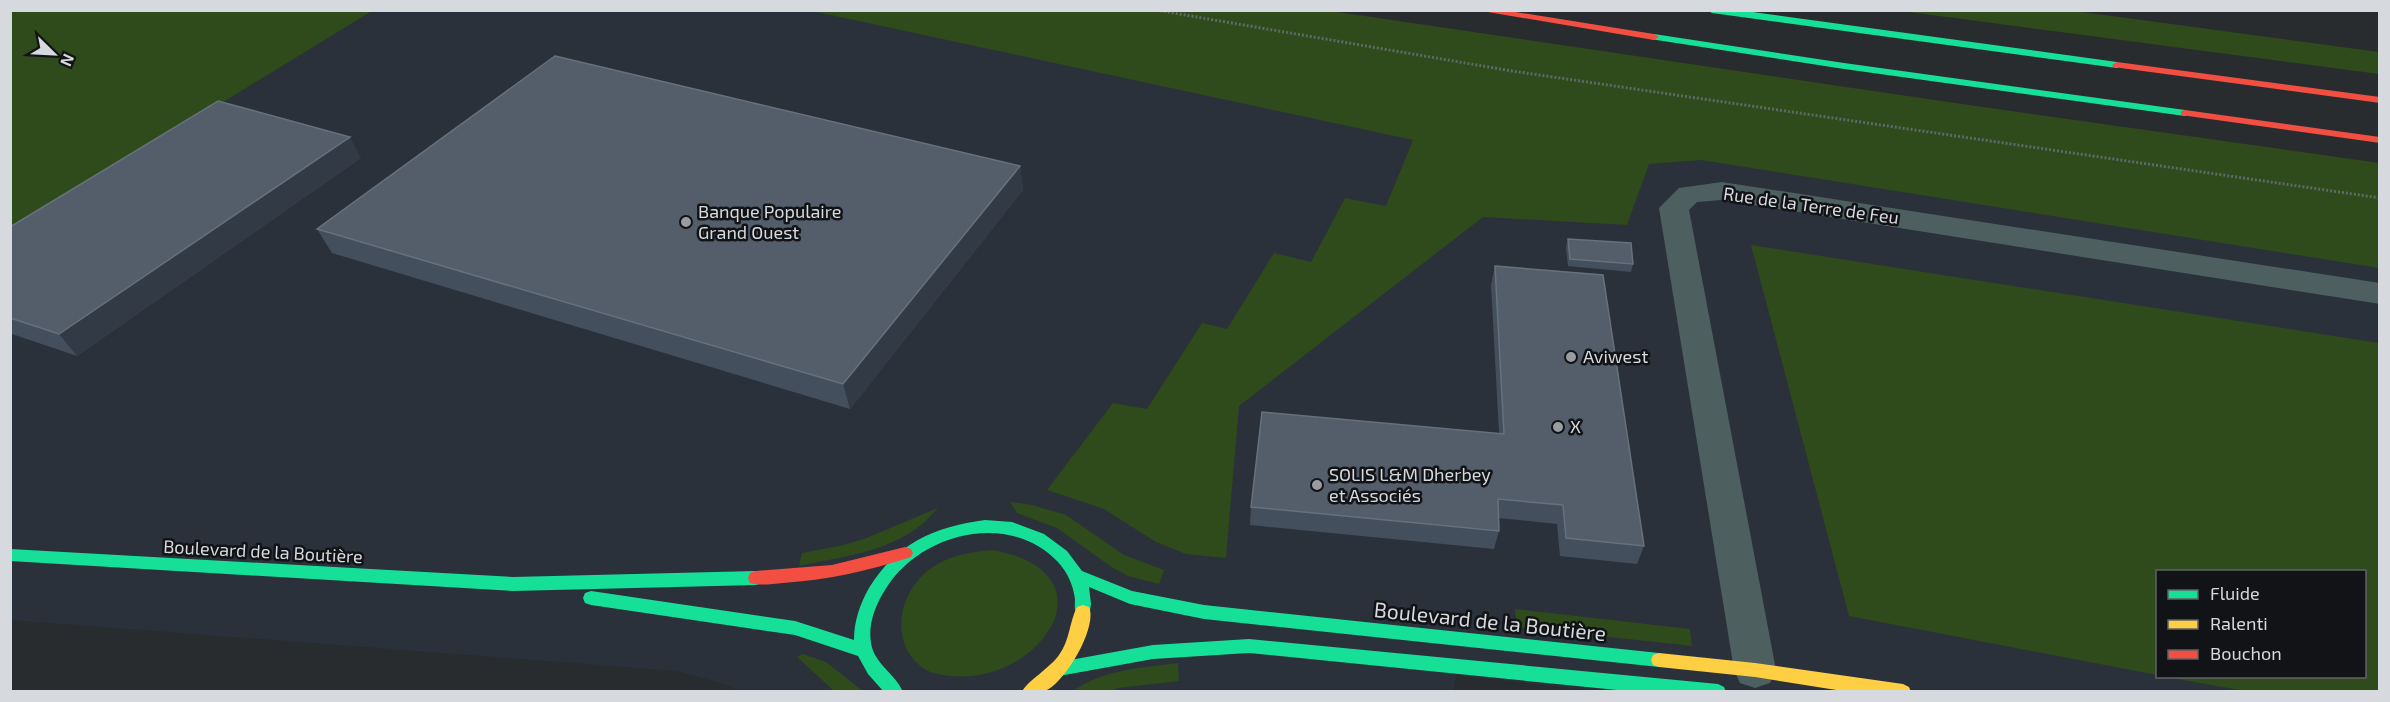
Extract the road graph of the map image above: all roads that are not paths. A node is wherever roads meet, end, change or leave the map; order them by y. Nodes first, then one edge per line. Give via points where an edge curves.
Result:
1 (1481, 10) edge
2 (1712, 10) edge
3 (2379, 100) edge
4 (2379, 140) edge
5 (2379, 294) edge
6 (905, 553) junction
7 (10, 555) edge
8 (1078, 576) junction
9 (513, 584) junction
10 (865, 651) junction
11 (1059, 669) junction
12 (1755, 670) junction
13 (895, 692) edge
14 (1030, 692) edge
15 (1718, 692) edge
16 (1903, 692) edge

1 - 4 main road via 1844,66
2 - 3 main road
5 - 12 street, Rue de la Terre de Feu via 1722,191 1689,194 1674,208
6 - 8 main road via 952,530 1008,528 1043,539 1064,555
6 - 9 main road, Boulevard de la Boutière via 868,565 789,577
6 - 10 main road via 883,574 869,598 862,625
7 - 9 main road, Boulevard de la Boutière
8 - 11 main road via 1085,606 1079,639
8 - 12 main road, Boulevard de la Boutière via 1104,590 1167,607 1222,615
9 - 10 main road, Boulevard de la Boutière via 795,628
10 - 13 main road via 877,674
11 - 14 main road
11 - 15 main road via 1106,657 1183,647 1249,646
12 - 16 main road, Boulevard de la Boutière

